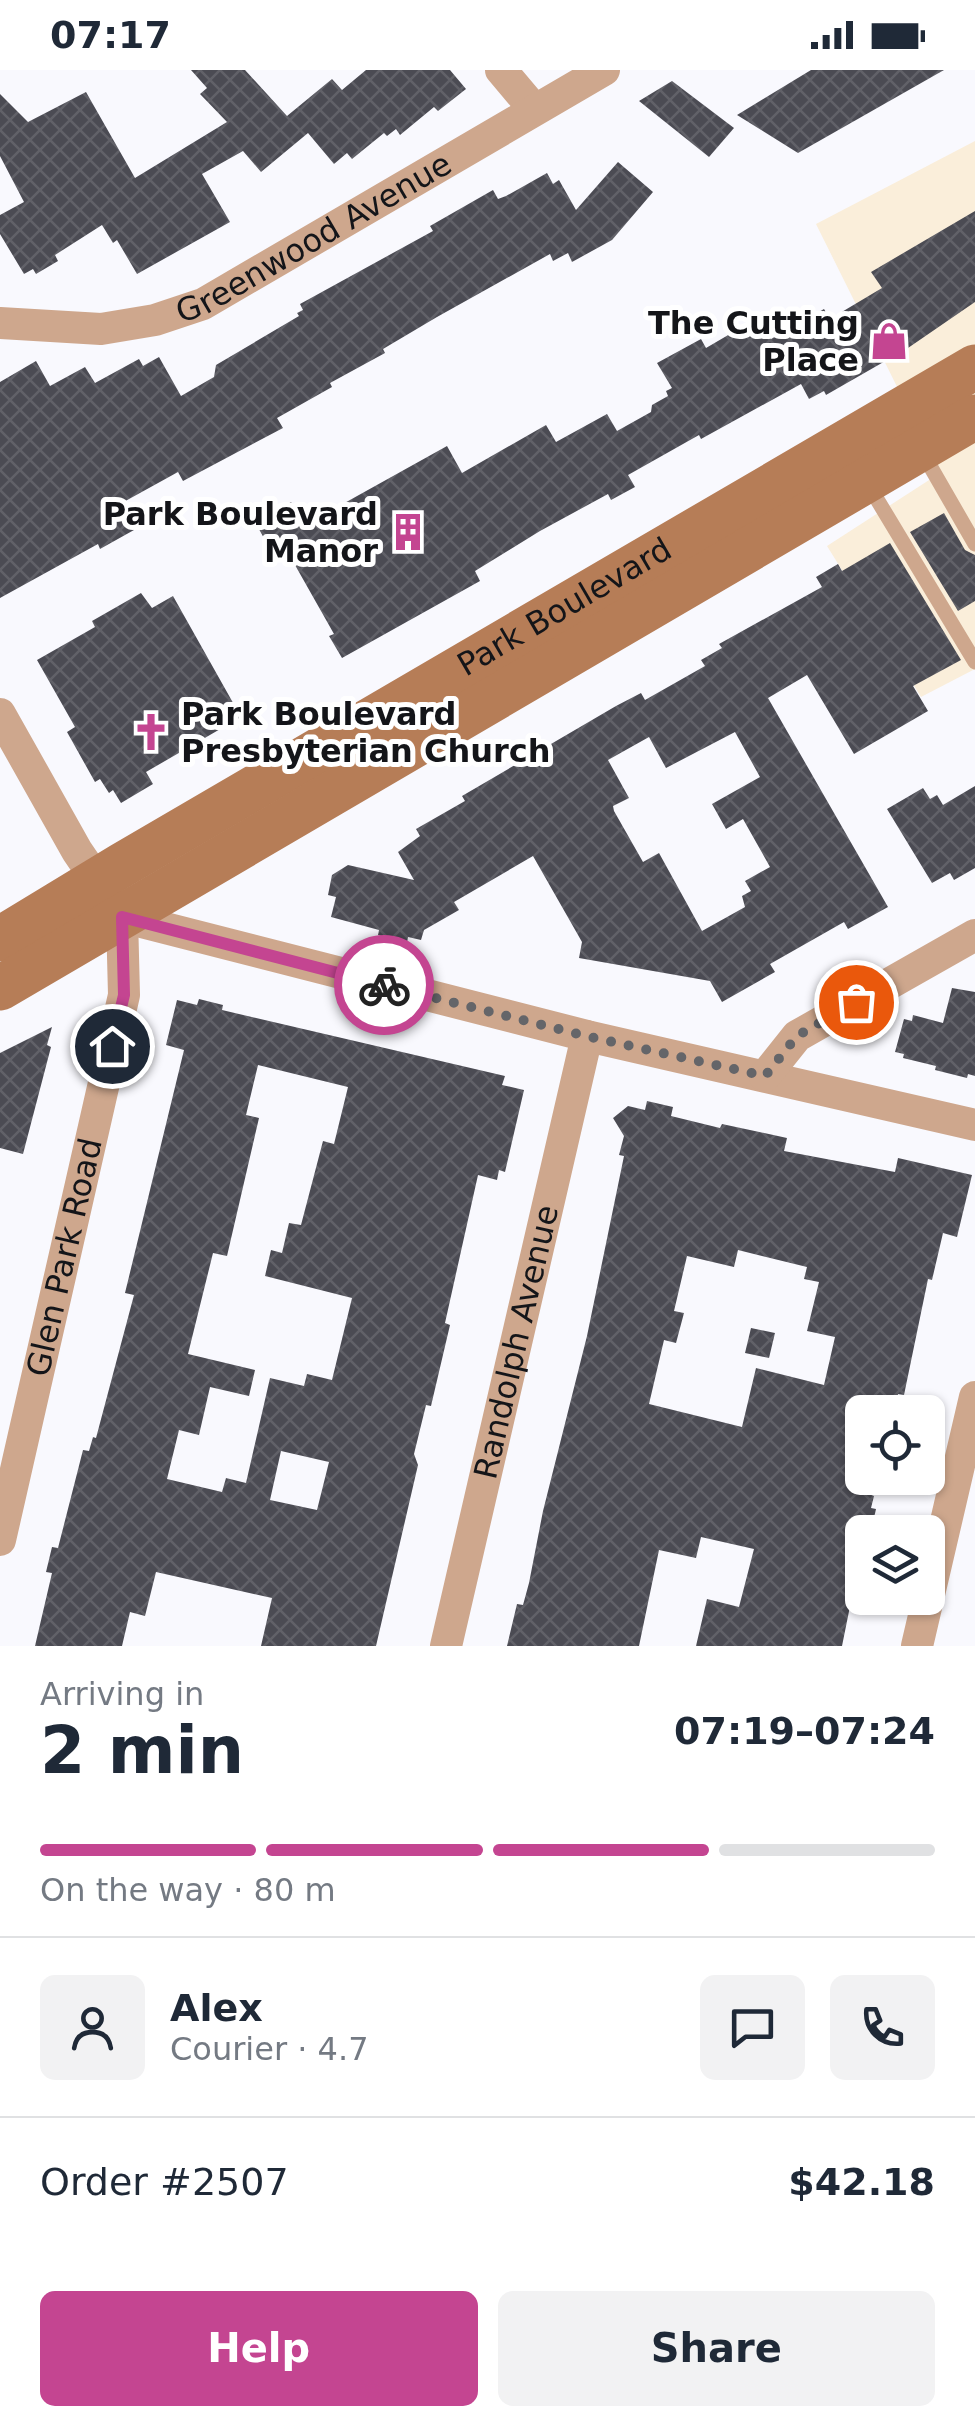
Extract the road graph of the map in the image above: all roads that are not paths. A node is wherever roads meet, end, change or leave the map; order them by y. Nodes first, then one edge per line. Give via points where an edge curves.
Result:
1 (501, 70) edge
2 (604, 70) edge
3 (534, 109) junction
4 (0, 323) edge
5 (975, 367) edge
6 (975, 417) edge
7 (921, 450) junction
8 (867, 482) junction
9 (975, 544) edge
10 (975, 662) edge
11 (0, 714) edge
12 (110, 899) junction
13 (975, 935) edge
14 (0, 940) edge
15 (0, 988) edge
16 (586, 1036) junction
17 (765, 1076) junction
18 (975, 1125) edge
19 (975, 1397) edge
20 (0, 1540) edge
21 (446, 1646) edge
22 (917, 1646) edge

1 - 3 street
2 - 3 street, Greenwood Avenue
3 - 4 street, Greenwood Avenue via 202,304 101,330
5 - 12 main road, Park Boulevard via 122,864
6 - 7 main road, Park Boulevard
7 - 8 main road, Park Boulevard
7 - 9 lane
8 - 10 lane
8 - 12 main road, Park Boulevard
11 - 12 street
12 - 14 main road, Park Boulevard
12 - 15 main road, Park Boulevard
12 - 16 street
12 - 20 street, Glen Park Road via 124,995
13 - 17 street via 797,1036
16 - 17 street
16 - 21 street, Randolph Avenue
17 - 18 street
19 - 22 street

